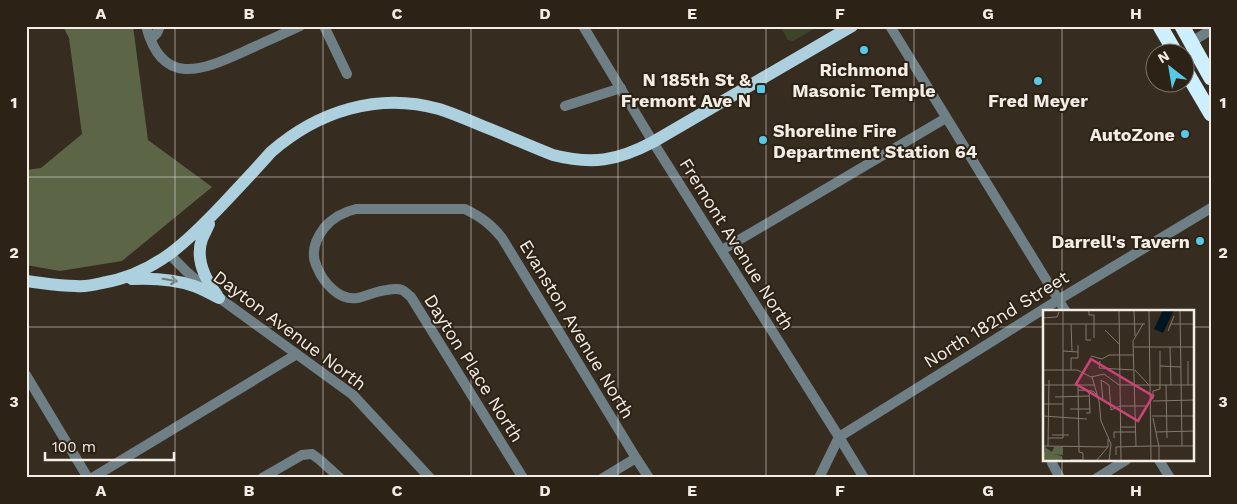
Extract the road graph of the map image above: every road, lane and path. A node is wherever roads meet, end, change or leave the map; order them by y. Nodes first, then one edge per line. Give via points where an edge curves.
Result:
1 (146, 26) edge
2 (160, 26) edge
3 (300, 26) edge
4 (324, 26) edge
5 (583, 26) edge
6 (852, 26) edge
7 (890, 26) edge
8 (1160, 26) edge
9 (1182, 26) edge
10 (1211, 30) edge
11 (150, 39) junction
12 (1169, 42) edge
13 (1191, 42) joint
14 (1194, 48) edge
15 (1194, 72) edge
16 (347, 74) dead end
17 (1210, 77) edge
18 (1194, 85) edge
19 (620, 88) junction
20 (565, 106) dead end
21 (1211, 114) edge
22 (946, 118) junction
23 (653, 142) junction
24 (1211, 208) edge
25 (465, 209) joint
26 (215, 213) junction
27 (722, 250) junction
28 (170, 255) junction
29 (122, 279) junction
30 (26, 281) edge
31 (219, 298) junction
32 (1058, 300) junction
33 (1065, 310) edge
34 (297, 354) junction
35 (26, 375) edge
36 (839, 437) junction
37 (636, 458) junction
38 (1123, 462) edge
39 (1160, 462) edge
40 (1052, 463) dead end
41 (88, 478) edge
42 (92, 478) edge
43 (262, 478) edge
44 (340, 478) edge
45 (430, 478) edge
46 (523, 478) edge
47 (602, 478) edge
48 (649, 478) edge
49 (819, 478) edge
50 (864, 478) edge
51 (1060, 478) edge
52 (1097, 478) edge
53 (1170, 478) edge

1 - 11 street
2 - 11 street
3 - 11 street via 224,61 187,70 174,67 161,57
4 - 16 street
5 - 19 street, Fremont Avenue North
6 - 23 main road
7 - 22 street
8 - 12 highway
9 - 13 highway
10 - 13 street
14 - 17 highway
15 - 17 main road
18 - 21 highway
19 - 20 street
19 - 23 street, Fremont Avenue North
22 - 27 street
22 - 32 street
23 - 26 main road via 624,155 581,161 553,155 437,109 399,103 362,106 331,115 292,135
23 - 27 street, Fremont Avenue North
24 - 32 street, North 182nd Street
25 - 37 street, Evanston Avenue North via 481,217 502,238
25 - 46 street, Dayton Place North via 356,209 344,212 330,221 319,235 314,261 332,289 342,295 355,298 395,289 403,290 411,297
26 - 28 main road
26 - 31 main road via 202,239 200,258 208,283
27 - 36 street, Fremont Avenue North
28 - 29 main road
28 - 31 street, Dayton Avenue North
29 - 30 main road via 76,286
29 -> 31 main road via 175,281
31 - 34 street, Dayton Avenue North
32 - 33 street
32 - 36 street, North 182nd Street
34 - 42 street
34 - 45 street, Dayton Avenue North via 353,394
35 - 41 street
36 - 49 street
36 - 50 street, Fremont Avenue North
37 - 47 street
37 - 48 street, Evanston Avenue North
38 - 52 street
39 - 53 street
40 - 51 street
43 - 44 street via 302,455 312,454

